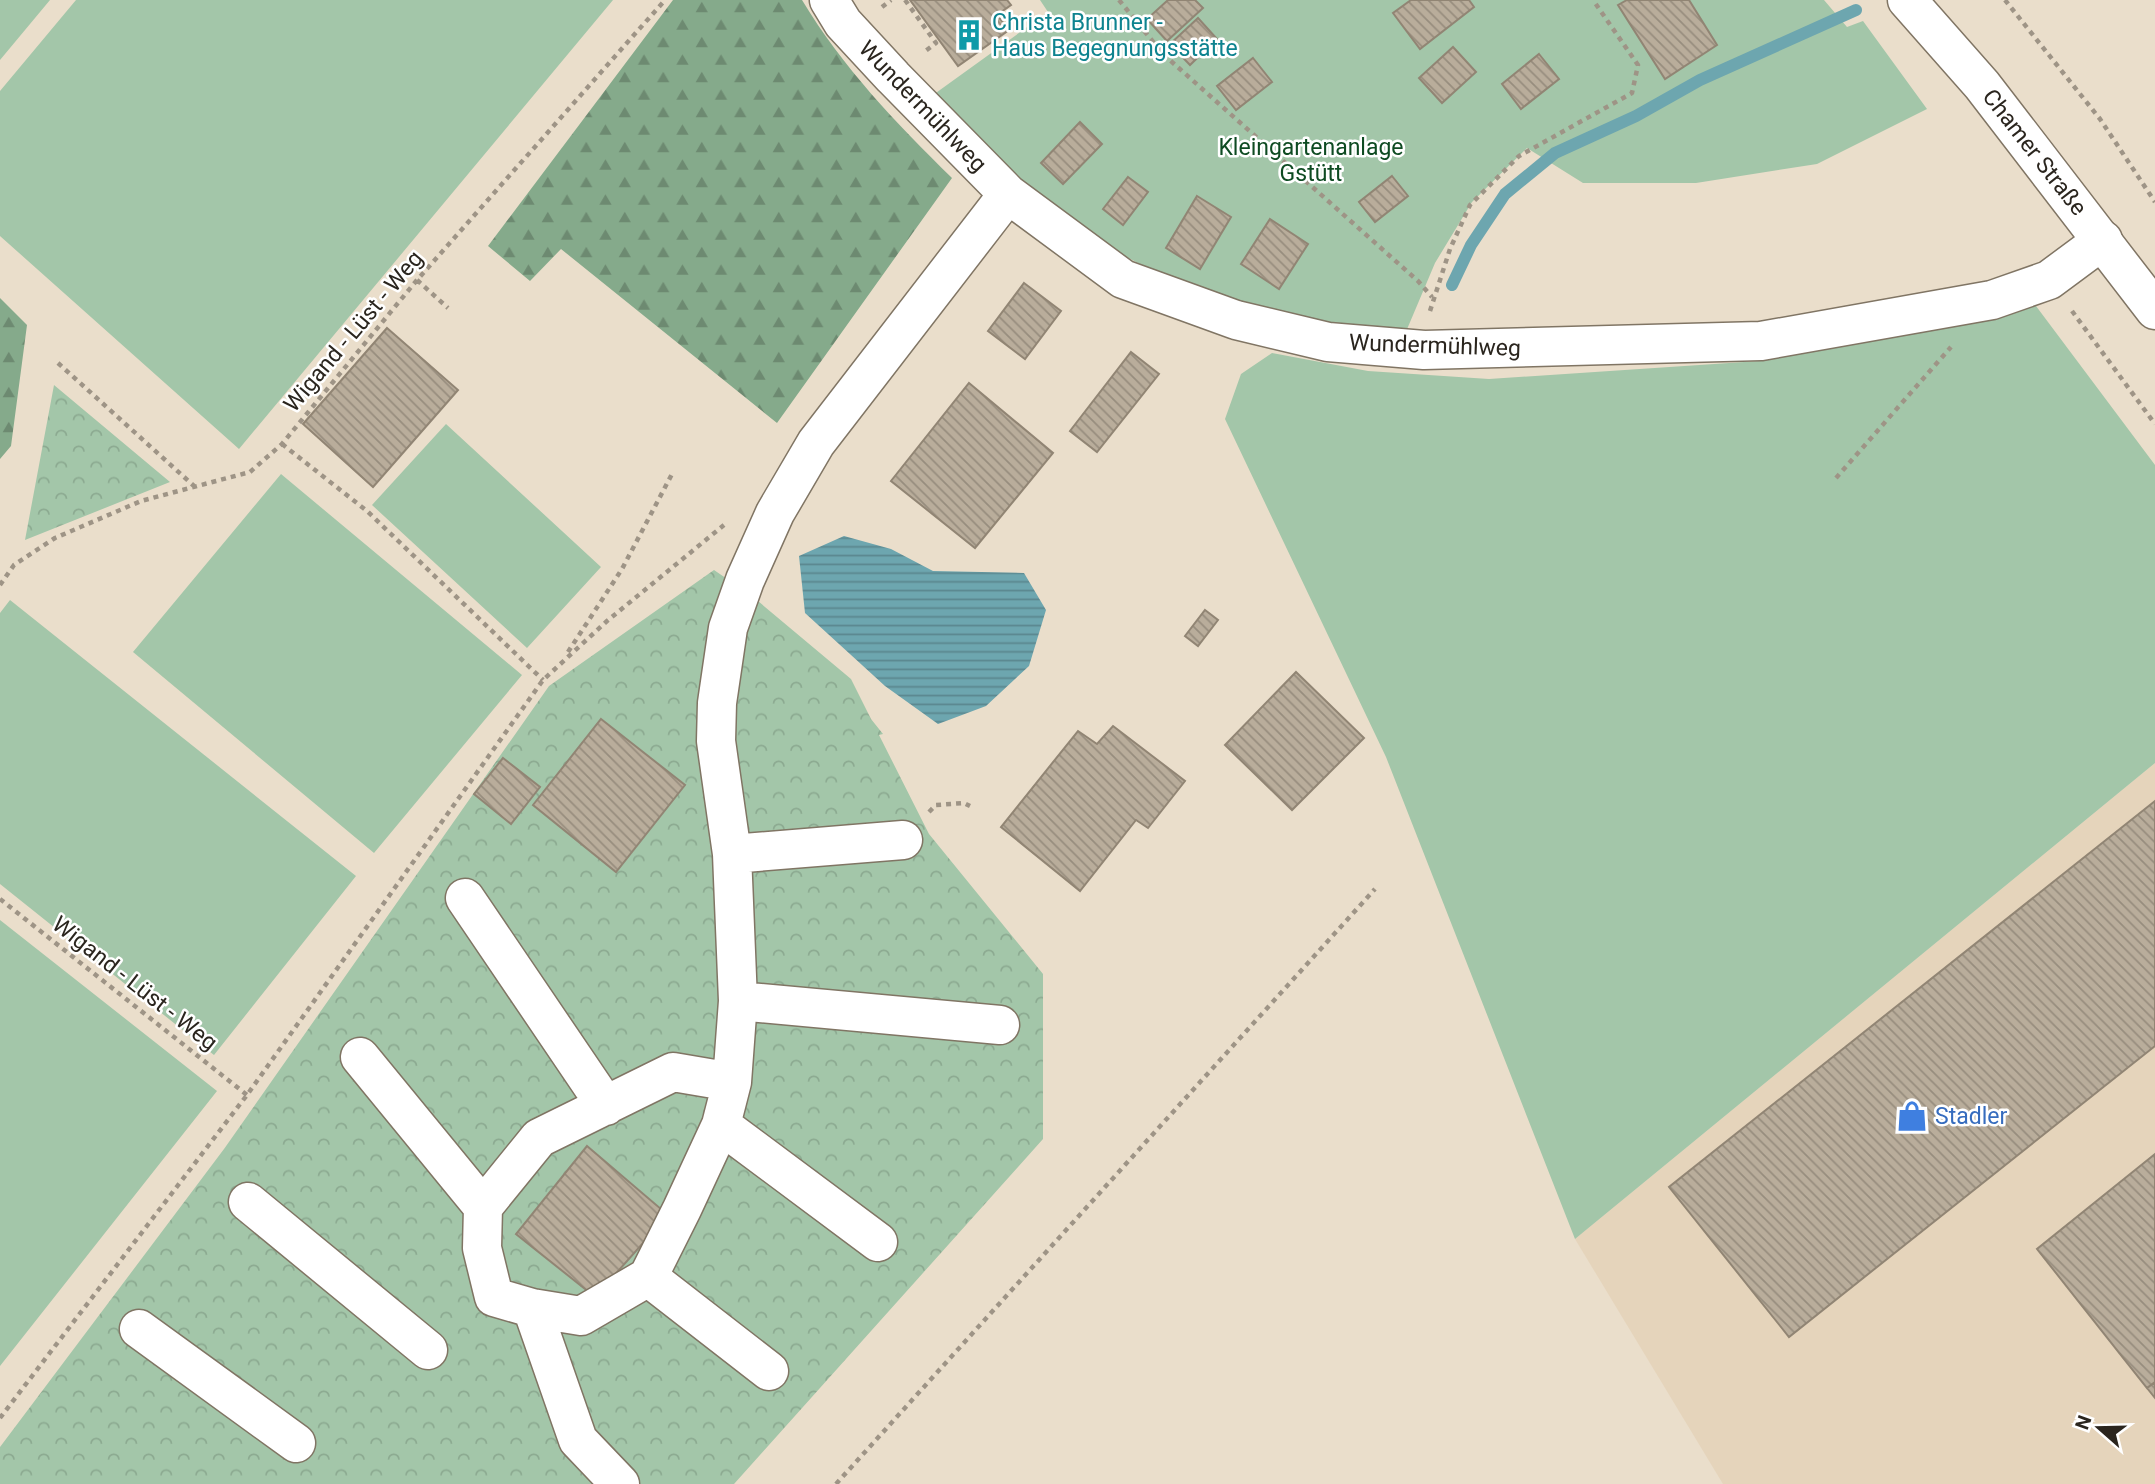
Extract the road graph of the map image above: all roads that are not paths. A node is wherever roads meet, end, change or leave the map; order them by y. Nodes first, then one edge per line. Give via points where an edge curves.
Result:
1 (829, 0) edge
2 (1907, 0) edge
3 (1008, 194) junction
4 (2103, 240) junction
5 (2155, 310) edge
6 (902, 840) dead end
7 (732, 854) junction
8 (465, 898) dead end
9 (738, 1001) junction
10 (1000, 1025) dead end
11 (360, 1057) dead end
12 (732, 1082) junction
13 (606, 1106) junction
14 (721, 1125) junction
15 (248, 1202) dead end
16 (483, 1207) junction
17 (878, 1241) dead end
18 (648, 1277) junction
19 (531, 1308) junction
20 (139, 1329) dead end
21 (428, 1350) dead end
22 (769, 1371) dead end
23 (296, 1443) dead end
24 (620, 1484) edge

1 - 3 street, Wundermühlweg via 876,59
2 - 4 street, Chamer Straße via 1983,85
3 - 4 street, Wundermühlweg via 1123,279 1249,323 1328,342 1424,350 1761,341 1992,300 2049,280
3 - 7 street via 816,443 775,513 745,580 728,628 717,703 716,741
4 - 5 street, Chamer Straße
6 - 7 street
7 - 9 street
8 - 13 street
9 - 10 street
9 - 12 street
11 - 16 street
12 - 13 street via 673,1072
12 - 14 street
13 - 16 street via 539,1138
14 - 17 street
14 - 18 street
15 - 21 street
16 - 19 street via 482,1248 494,1297
18 - 19 street via 581,1316
18 - 22 street
19 - 24 street via 578,1440
20 - 23 street

